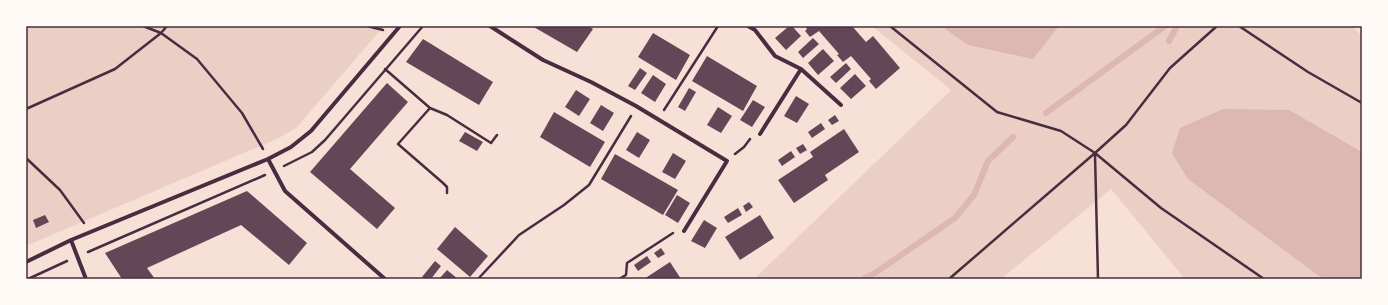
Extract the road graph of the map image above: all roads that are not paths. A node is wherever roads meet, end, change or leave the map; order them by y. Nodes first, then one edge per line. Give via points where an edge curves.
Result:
1 (400, 26) edge
2 (490, 26) edge
3 (748, 26) edge
4 (801, 69) junction
5 (841, 105) dead end
6 (760, 134) road end
7 (268, 159) junction
8 (684, 231) road end
9 (71, 240) junction
10 (26, 262) edge
11 (86, 279) edge
12 (385, 279) edge

1 - 7 street via 311,131 291,147
2 - 8 street via 543,60 636,106 727,160
3 - 4 street via 755,30 775,56
4 - 5 street
4 - 6 street
7 - 9 street
7 - 12 street via 285,191
9 - 10 street
9 - 11 street

